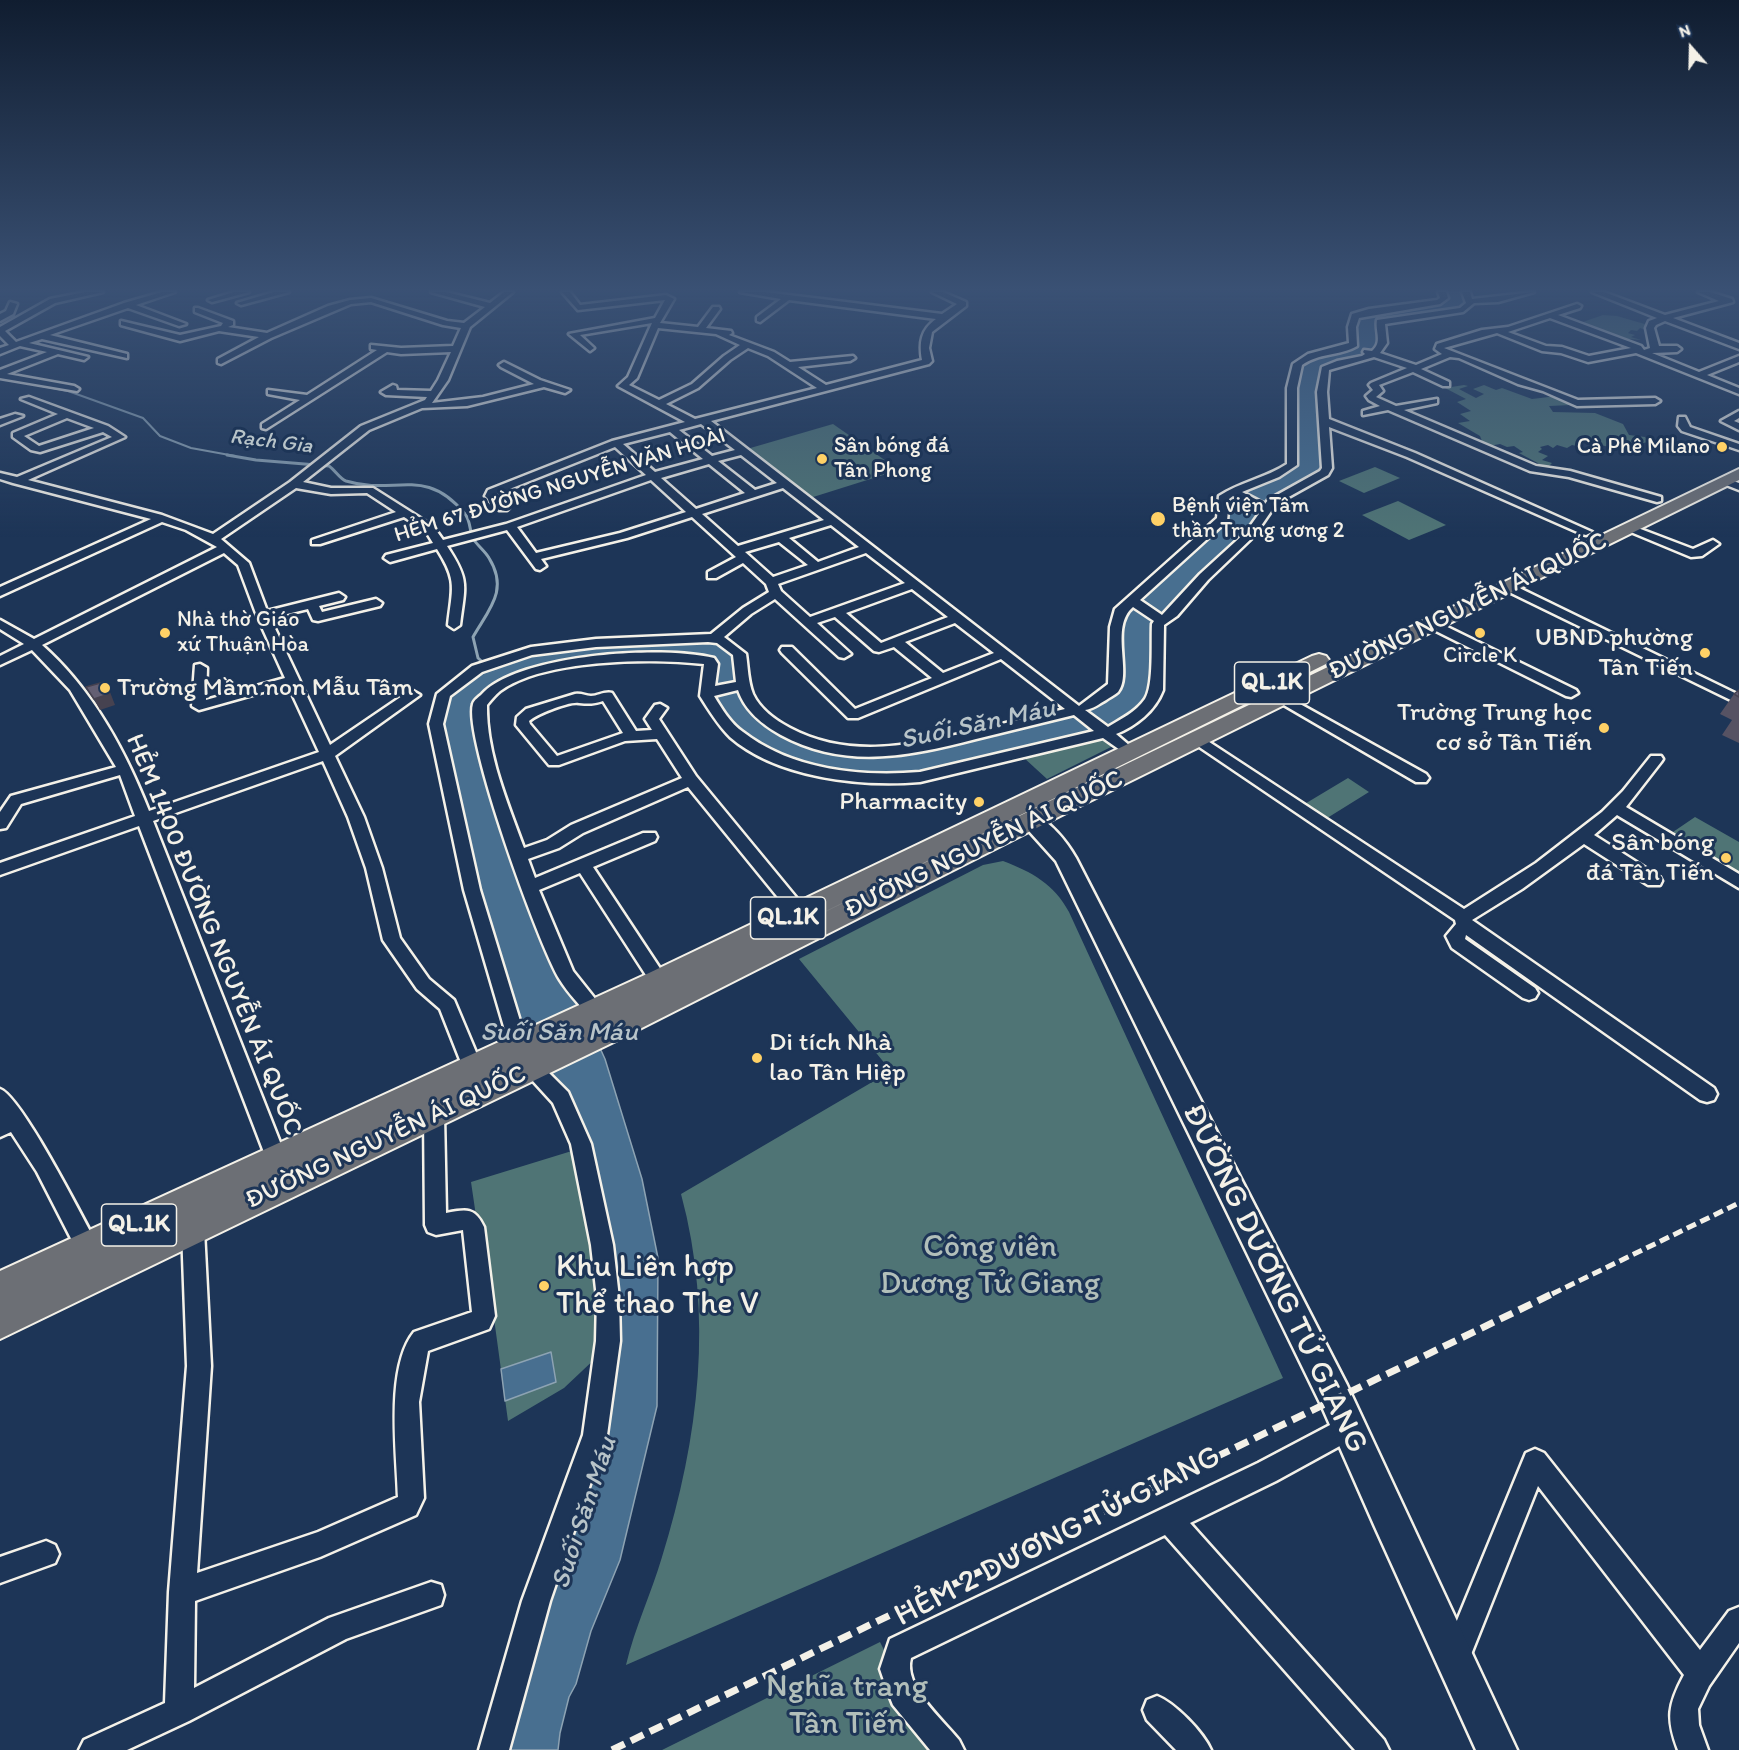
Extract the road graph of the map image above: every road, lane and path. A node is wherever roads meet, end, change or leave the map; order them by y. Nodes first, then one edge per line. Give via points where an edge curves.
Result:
1 (0, 374) edge
2 (346, 374) edge
3 (445, 374) edge
4 (522, 374) edge
5 (634, 374) edge
6 (709, 374) edge
7 (803, 374) edge
8 (878, 374) edge
9 (1296, 374) edge
10 (1324, 374) edge
11 (1403, 374) edge
12 (1425, 374) edge
13 (1502, 374) edge
14 (1695, 374) edge
15 (1701, 374) edge
16 (1698, 375) junction
17 (544, 384) junction
18 (1446, 384) dead end
19 (823, 387) junction
20 (393, 388) dead end
21 (74, 389) dead end
22 (565, 390) dead end
23 (1739, 391) edge
24 (271, 392) dead end
25 (435, 394) junction
26 (308, 398) junction
27 (26, 399) dead end
28 (1434, 401) dead end
29 (1655, 401) dead end
30 (659, 404) junction
31 (422, 405) junction
32 (1392, 408) junction
33 (1366, 413) dead end
34 (69, 414) junction
35 (1739, 414) edge
36 (18, 416) dead end
37 (1682, 419) dead end
38 (1324, 421) junction
39 (0, 422) edge
40 (699, 422) junction
41 (266, 426) dead end
42 (1739, 427) edge
43 (104, 428) junction
44 (672, 429) junction
45 (1325, 434) junction
46 (616, 443) junction
47 (1384, 444) junction
48 (1739, 447) edge
49 (742, 451) junction
50 (1739, 459) edge
51 (711, 460) junction
52 (0, 476) edge
53 (653, 477) junction
54 (17, 481) junction
55 (1734, 481) edge
56 (294, 484) junction
57 (785, 484) junction
58 (1232, 491) junction
59 (753, 494) junction
60 (1657, 499) junction
61 (502, 508) dead end
62 (1268, 510) junction
63 (406, 512) junction
64 (692, 513) junction
65 (161, 518) junction
66 (833, 521) junction
67 (510, 526) junction
68 (1630, 528) junction
69 (1586, 532) junction
70 (780, 537) junction
71 (316, 542) dead end
72 (220, 543) junction
73 (440, 544) junction
74 (1713, 544) dead end
75 (868, 548) junction
76 (740, 555) junction
77 (390, 558) dead end
78 (816, 566) junction
79 (712, 575) dead end
80 (1500, 583) junction
81 (914, 584) junction
82 (773, 588) junction
83 (0, 592) edge
84 (339, 597) dead end
85 (1131, 600) junction
86 (376, 603) dead end
87 (312, 604) junction
88 (837, 612) junction
89 (263, 616) junction
90 (958, 617) junction
91 (1163, 621) junction
92 (809, 622) junction
93 (0, 624) edge
94 (1433, 624) junction
95 (454, 625) dead end
96 (713, 639) junction
97 (895, 641) junction
98 (35, 645) junction
99 (787, 650) dead end
100 (1004, 653) junction
101 (844, 654) dead end
102 (0, 661) edge
103 (200, 668) dead end
104 (942, 679) junction
105 (292, 680) junction
106 (743, 685) junction
107 (706, 692) junction
108 (1571, 693) dead end
109 (413, 695) dead end
110 (1062, 698) junction
111 (1282, 698) junction
112 (1739, 700) edge
113 (660, 708) dead end
114 (1081, 708) junction
115 (988, 723) dead end
116 (1110, 731) junction
117 (661, 734) junction
118 (632, 736) junction
119 (1197, 739) junction
120 (1130, 752) junction
121 (326, 755) junction
122 (1656, 759) dead end
123 (125, 769) junction
124 (1421, 778) dead end
125 (692, 780) junction
126 (1617, 808) junction
127 (1023, 815) junction
128 (145, 819) junction
129 (0, 824) edge
130 (1582, 835) junction
131 (649, 837) dead end
132 (520, 856) junction
133 (582, 865) junction
134 (0, 869) edge
135 (1654, 881) dead end
136 (1739, 882) edge
137 (530, 887) junction
138 (800, 913) junction
139 (1464, 921) junction
140 (659, 981) junction
141 (1529, 993) dead end
142 (602, 1021) junction
143 (526, 1058) junction
144 (473, 1069) junction
145 (1707, 1094) dead end
146 (0, 1097) edge
147 (434, 1115) junction
148 (8, 1124) edge
149 (281, 1173) junction
150 (193, 1230) junction
151 (88, 1248) junction
152 (0, 1289) edge
153 (0, 1321) edge
154 (1348, 1427) junction
155 (1168, 1518) junction
156 (46, 1554) dead end
157 (0, 1570) edge
158 (182, 1592) junction
159 (431, 1595) dead end
160 (1739, 1621) edge
161 (1455, 1660) junction
162 (1702, 1674) junction
163 (1157, 1710) dead end
164 (179, 1711) junction
165 (94, 1750) edge
166 (494, 1750) edge
167 (949, 1750) edge
168 (1196, 1750) edge
169 (1374, 1750) edge
170 (1497, 1750) edge
171 (1693, 1750) edge

1 - 21 street
2 - 26 street
3 - 25 street
4 - 17 street
5 - 30 street via 623,386
6 - 30 street via 695,386
7 - 19 street
8 - 19 street
9 - 58 street via 1292,388 1292,465 1250,487
10 - 38 street
11 - 32 street via 1374,385 1378,391 1371,396
12 - 18 street
13 - 29 street via 1577,403
14 - 16 street
15 - 16 street
16 - 23 street
17 - 22 street
17 - 31 street via 490,398
19 - 40 street
20 - 25 street via 386,392
24 - 26 street
25 - 31 street
26 - 41 street
27 - 34 street
28 - 32 street
30 - 40 street
31 - 56 street via 365,429
32 - 33 street
32 - 60 street via 1534,469 1570,474
34 - 43 street
34 - 43 street via 17,435 40,449
35 - 42 street via 1726,421
36 - 39 street
37 - 48 street via 1686,429
38 - 45 street
38 - 47 street
40 - 44 street
40 - 49 street
43 - 54 street via 120,437
44 - 46 street
44 - 51 street
45 - 47 street via 1370,446
45 - 62 street via 1324,473 1277,499
46 - 53 street
46 - 61 street via 492,492
47 - 69 street
49 - 51 street, HẺM 67 ĐƯỜNG NGUYỄN VĂN HOÀI
49 - 57 street
50 - 60 main road, ĐƯỜNG NGUYỄN ÁI QUỐC / QL.1K
51 - 53 street, HẺM 67 ĐƯỜNG NGUYỄN VĂN HOÀI
51 - 59 street
52 - 54 street
53 - 64 street
53 - 67 street, HẺM 67 ĐƯỜNG NGUYỄN VĂN HOÀI
54 - 65 street
55 - 68 main road, ĐƯỜNG NGUYỄN ÁI QUỐC / QL.1K
56 - 63 street via 331,491 369,490
56 - 72 street
57 - 59 street
57 - 66 street
58 - 62 street
58 - 85 street via 1223,498 1221,520
59 - 64 street
60 - 69 main road, ĐƯỜNG NGUYỄN ÁI QUỐC / QL.1K
62 - 91 street via 1250,534
63 - 71 street
63 - 73 street via 429,528
64 - 67 street via 537,562
64 - 76 street
65 - 72 street
65 - 83 street
66 - 70 street
66 - 75 street
67 - 73 street, HẺM 67 ĐƯỜNG NGUYỄN VĂN HOÀI
68 - 74 street via 1691,552
68 - 80 main road, ĐƯỜNG NGUYỄN ÁI QUỐC / QL.1K
69 - 80 main road, ĐƯỜNG NGUYỄN ÁI QUỐC / QL.1K
70 - 76 street
70 - 78 street
72 - 89 street via 248,572
72 - 98 street
73 - 77 street, HẺM 67 ĐƯỜNG NGUYỄN VĂN HOÀI
73 - 95 street via 458,576
75 - 78 street
75 - 81 street
76 - 79 street
76 - 82 street
78 - 82 street
80 - 94 main road, ĐƯỜNG NGUYỄN ÁI QUỐC / QL.1K
80 - 112 street
80 - 120 main road, ĐƯỜNG NGUYỄN ÁI QUỐC / QL.1K
81 - 88 street
81 - 90 street
82 - 92 street
82 - 96 street
84 - 87 street
85 - 91 street
85 - 114 street via 1119,612 1116,627 1115,684 1112,690
86 - 87 street via 318,617
87 - 89 street
88 - 92 street
88 - 97 street via 879,648
89 - 105 street
90 - 97 street
90 - 100 street
91 - 116 street via 1157,628 1154,700
92 - 101 street
93 - 98 street, HẺM 1400 ĐƯỜNG NGUYỄN ÁI QUỐC
94 - 108 street
94 - 111 main road, ĐƯỜNG NGUYỄN ÁI QUỐC / QL.1K
96 - 106 street via 721,640 739,654
96 - 143 street via 559,646 531,651 484,666 444,694 436,724 472,890
97 - 104 street
98 - 102 street
98 - 123 street, HẺM 1400 ĐƯỜNG NGUYỄN ÁI QUỐC via 76,690
99 - 104 street via 853,715
100 - 104 street
100 - 110 street
103 - 105 street via 199,706
105 - 121 street
106 - 107 street
106 - 114 street via 756,710 783,731 819,745 870,752 927,747
107 - 116 street via 724,722 753,747 797,765 843,776 920,777
107 - 132 street via 709,661 657,657 561,664 508,679 485,695 478,707 478,718
109 - 121 street
110 - 114 street
110 - 115 street via 1017,718
111 - 119 main road, ĐƯỜNG NGUYỄN ÁI QUỐC / QL.1K
111 - 124 street
113 - 117 street via 651,717
114 - 116 street
116 - 120 street
117 - 118 street
117 - 125 street
118 - 118 street via 554,762 522,720 531,712 580,697 588,701 607,696
119 - 127 main road, ĐƯỜNG NGUYỄN ÁI QUỐC / QL.1K
119 - 139 street
120 - 127 main road, ĐƯỜNG NGUYỄN ÁI QUỐC / QL.1K
121 - 128 street
121 - 144 street via 374,868 392,940 423,984 447,1005
122 - 126 street
123 - 128 street, HẺM 1400 ĐƯỜNG NGUYỄN ÁI QUỐC
123 - 129 street via 15,800
125 - 132 street
125 - 138 street
126 - 130 street
126 - 136 street
127 - 138 main road, ĐƯỜNG NGUYỄN ÁI QUỐC / QL.1K
127 - 142 main road, ĐƯỜNG NGUYỄN ÁI QUỐC / QL.1K
127 - 154 main road, ĐƯỜNG DƯƠNG TỬ GIANG via 1058,849 1072,873
128 - 134 street
128 - 149 street, HẺM 1400 ĐƯỜNG NGUYỄN ÁI QUỐC
130 - 135 street
130 - 139 street
131 - 133 street
132 - 137 street
133 - 137 street
133 - 140 street
137 - 142 street via 567,975
138 - 140 main road, ĐƯỜNG NGUYỄN ÁI QUỐC / QL.1K
139 - 141 street via 1455,936 1458,943
139 - 145 street
140 - 142 main road, ĐƯỜNG NGUYỄN ÁI QUỐC / QL.1K
142 - 143 main road, ĐƯỜNG NGUYỄN ÁI QUỐC / QL.1K
143 - 144 main road, ĐƯỜNG NGUYỄN ÁI QUỐC / QL.1K
143 - 147 main road, ĐƯỜNG NGUYỄN ÁI QUỐC / QL.1K
143 - 166 street via 561,1098 581,1144 602,1245 608,1341 595,1435 536,1601
144 - 149 main road, ĐƯỜNG NGUYỄN ÁI QUỐC / QL.1K
146 - 148 street
147 - 149 main road, ĐƯỜNG NGUYỄN ÁI QUỐC / QL.1K
147 - 158 street via 436,1225 461,1220 469,1221 473,1227 484,1316 482,1321 422,1340 418,1345 406,1430 411,1498 407,1506 320,1544
148 - 151 street via 44,1165
149 - 150 main road, ĐƯỜNG NGUYỄN ÁI QUỐC / QL.1K
149 - 151 main road, ĐƯỜNG NGUYỄN ÁI QUỐC / QL.1K
150 - 153 main road, ĐƯỜNG NGUYỄN ÁI QUỐC / QL.1K
150 - 158 street via 200,1366
151 - 152 main road, ĐƯỜNG NGUYỄN ÁI QUỐC / QL.1K
154 - 155 street, HẺM 2 DƯƠNG TỬ GIANG via 1267,1472
154 - 161 main road, ĐƯỜNG DƯƠNG TỬ GIANG
155 - 167 street, HẺM 2 DƯƠNG TỬ GIANG via 900,1649 894,1669 903,1695
155 - 169 street
156 - 157 street
158 - 164 street
159 - 164 street via 339,1629
160 - 162 street
161 - 162 street via 1535,1462
161 - 170 main road, ĐƯỜNG DƯƠNG TỬ GIANG
162 - 171 street via 1684,1710 1684,1728
163 - 168 street
164 - 165 street

